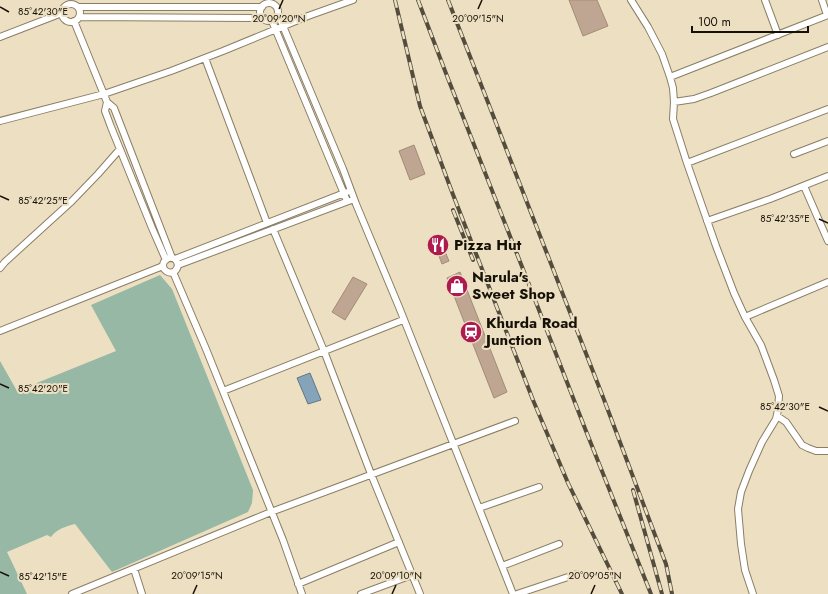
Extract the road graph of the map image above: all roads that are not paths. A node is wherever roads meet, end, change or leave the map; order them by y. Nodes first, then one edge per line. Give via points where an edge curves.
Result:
1 (182, 0) edge
2 (353, 0) edge
3 (631, 0) edge
4 (765, 0) edge
5 (822, 0) edge
6 (64, 2) edge
7 (78, 7) junction
8 (185, 7) junction
9 (262, 7) junction
10 (62, 13) junction
11 (278, 14) junction
12 (828, 15) edge
13 (262, 18) junction
14 (76, 19) junction
15 (272, 21) junction
16 (284, 26) junction
17 (276, 30) junction
18 (778, 35) junction
19 (0, 37) edge
20 (828, 47) edge
21 (204, 58) junction
22 (670, 77) junction
23 (104, 94) junction
24 (107, 102) junction
25 (674, 102) junction
26 (828, 109) edge
27 (0, 121) edge
28 (828, 141) edge
29 (120, 149) junction
30 (794, 154) dead end
31 (687, 163) junction
32 (828, 176) edge
33 (804, 186) junction
34 (351, 191) junction
35 (344, 194) junction
36 (354, 199) junction
37 (347, 201) junction
38 (707, 221) junction
39 (267, 223) junction
40 (273, 229) junction
41 (828, 241) edge
42 (174, 258) junction
43 (166, 260) junction
44 (178, 265) junction
45 (164, 266) junction
46 (0, 268) edge
47 (172, 272) junction
48 (828, 282) edge
49 (745, 317) junction
50 (404, 320) junction
51 (0, 331) edge
52 (324, 351) junction
53 (223, 391) junction
54 (777, 416) junction
55 (515, 421) dead end
56 (453, 444) junction
57 (828, 451) edge
58 (371, 474) junction
59 (539, 487) dead end
60 (479, 508) junction
61 (271, 512) junction
62 (399, 542) junction
63 (559, 544) dead end
64 (502, 566) junction
65 (134, 569) junction
66 (412, 574) junction
67 (577, 574) dead end
68 (298, 584) junction
69 (72, 594) edge
70 (142, 594) edge
71 (302, 594) edge
72 (361, 594) edge
73 (420, 594) edge
74 (512, 594) edge
75 (517, 594) edge
76 (753, 594) edge

1 - 8 street
2 - 16 street
3 - 22 street via 662,54
4 - 18 street
5 - 12 street
6 - 7 street
6 - 10 street
7 - 8 street
7 - 14 street via 80,11
8 - 9 street
9 - 11 street via 267,3 273,4
9 - 13 street
10 - 14 street via 66,20 71,22
10 - 19 street
11 - 15 street
11 - 16 street
12 - 18 street
13 - 14 street
13 - 15 street
14 - 23 street
15 - 17 street
16 - 17 street
16 - 34 street
17 - 21 street
17 - 35 street
18 - 22 street
20 - 25 street via 710,93
21 - 23 street
21 - 39 street
22 - 25 street
23 - 24 street
23 - 27 street
24 - 29 street via 105,111
24 - 42 street via 114,108
25 - 31 street via 673,119
26 - 31 street
28 - 30 street
29 - 43 street
29 - 46 street via 72,201
31 - 38 street
32 - 33 street
33 - 38 street
33 - 41 street
34 - 35 street
34 - 36 street
35 - 37 street
35 - 39 street
36 - 37 street
36 - 50 street
37 - 40 street
38 - 49 street
39 - 42 street
40 - 44 street
40 - 52 street
42 - 43 street
42 - 44 street
43 - 45 street
44 - 47 street via 177,270
45 - 47 street via 168,272
45 - 51 street
47 - 53 street
48 - 49 street
49 - 54 street via 774,380 779,396
50 - 52 street
50 - 56 street
52 - 53 street
52 - 58 street
53 - 61 street
54 - 57 street via 786,422 802,445 816,451
54 - 76 street via 749,471 738,509 745,570
55 - 56 street
56 - 58 street
56 - 60 street
58 - 61 street
58 - 62 street
59 - 60 street
60 - 64 street
61 - 65 street
61 - 68 street
62 - 66 street
62 - 68 street
63 - 64 street
64 - 74 street
65 - 69 street
65 - 70 street
66 - 72 street
66 - 73 street
67 - 75 street
68 - 71 street

